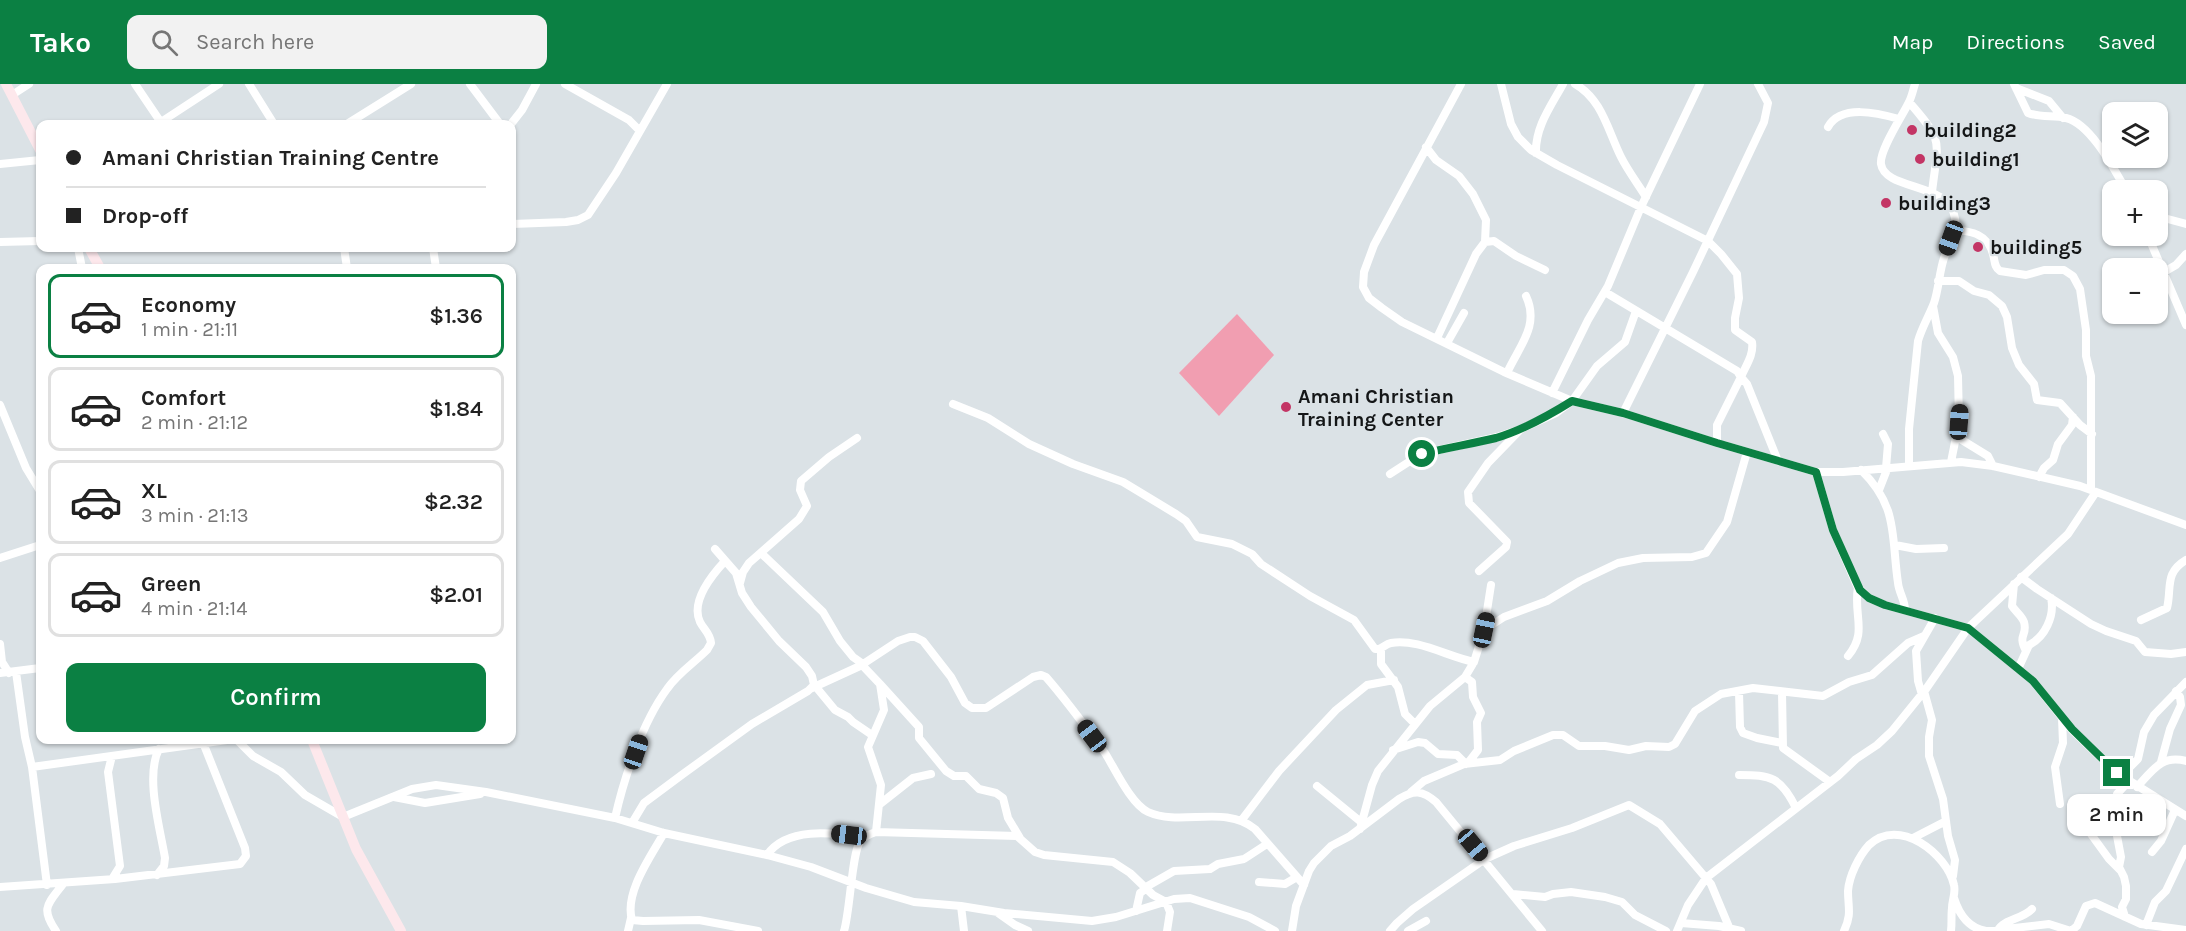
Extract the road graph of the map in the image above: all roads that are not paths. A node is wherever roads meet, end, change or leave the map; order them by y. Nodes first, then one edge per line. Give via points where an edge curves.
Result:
1 (6, 84) edge
2 (29, 84) edge
3 (135, 84) edge
4 (219, 84) edge
5 (249, 84) edge
6 (411, 84) edge
7 (470, 84) edge
8 (536, 84) edge
9 (565, 84) edge
10 (667, 84) edge
11 (1461, 84) edge
12 (1502, 84) edge
13 (1563, 84) edge
14 (1575, 84) edge
15 (1700, 84) edge
16 (1758, 84) edge
17 (1915, 84) edge
18 (2015, 86) edge
19 (12, 95) junction
20 (1909, 102) junction
21 (2063, 118) junction
22 (1899, 119) junction
23 (160, 120) edge
24 (166, 120) edge
25 (272, 120) edge
26 (354, 120) edge
27 (497, 120) edge
28 (514, 120) edge
29 (1828, 127) dead end
30 (640, 131) junction
31 (36, 142) edge
32 (1426, 147) junction
33 (1536, 153) junction
34 (36, 160) edge
35 (0, 164) edge
36 (2120, 180) edge
37 (1932, 192) junction
38 (1646, 197) junction
39 (1641, 207) junction
40 (2168, 219) edge
41 (516, 224) edge
42 (2186, 224) edge
43 (1954, 231) junction
44 (36, 241) edge
45 (1708, 241) junction
46 (0, 242) edge
47 (1485, 242) junction
48 (2186, 254) edge
49 (1545, 270) dead end
50 (2168, 270) edge
51 (1938, 281) junction
52 (2168, 282) edge
53 (1605, 292) junction
54 (1526, 296) dead end
55 (1933, 306) junction
56 (1636, 311) junction
57 (1464, 314) dead end
58 (2186, 325) edge
59 (1665, 330) junction
60 (1437, 338) junction
61 (1448, 344) junction
62 (1507, 373) junction
63 (1740, 377) junction
64 (1552, 393) junction
65 (1572, 401) junction
66 (953, 404) dead end
67 (0, 405) edge
68 (1623, 413) junction
69 (2073, 417) junction
70 (1521, 429) junction
71 (1884, 434) dead end
72 (2092, 434) junction
73 (1957, 437) junction
74 (857, 438) dead end
75 (1717, 443) junction
76 (1747, 452) junction
77 (1778, 461) junction
78 (1951, 462) junction
79 (1909, 466) junction
80 (1994, 466) junction
81 (1887, 467) junction
82 (1861, 470) junction
83 (1816, 472) junction
84 (1390, 474) dead end
85 (2039, 477) junction
86 (36, 484) edge
87 (1879, 490) junction
88 (2093, 491) junction
89 (2186, 525) edge
90 (1895, 545) junction
91 (36, 546) edge
92 (715, 549) dead end
93 (1944, 549) dead end
94 (761, 553) junction
95 (0, 558) edge
96 (2186, 560) edge
97 (725, 561) junction
98 (1479, 571) dead end
99 (2021, 577) junction
100 (740, 584) junction
101 (2014, 584) junction
102 (1491, 585) dead end
103 (1858, 587) junction
104 (2050, 598) junction
105 (1905, 610) junction
106 (1935, 618) junction
107 (2141, 620) dead end
108 (1968, 628) junction
109 (1484, 630) junction
110 (1924, 636) junction
111 (0, 644) edge
112 (1381, 649) junction
113 (2026, 651) junction
114 (2186, 652) edge
115 (1848, 656) dead end
116 (1474, 662) junction
117 (862, 665) junction
118 (36, 669) edge
119 (2018, 669) junction
120 (13, 672) junction
121 (0, 673) edge
122 (1465, 676) junction
123 (1394, 680) junction
124 (2186, 682) edge
125 (880, 684) junction
126 (814, 687) junction
127 (2176, 691) junction
128 (1739, 692) junction
129 (1782, 692) junction
130 (1923, 693) junction
131 (2062, 717) junction
132 (1415, 724) junction
133 (872, 735) junction
134 (1782, 743) junction
135 (183, 744) edge
136 (205, 744) edge
137 (241, 744) edge
138 (314, 744) edge
139 (159, 749) junction
140 (1394, 750) junction
141 (112, 756) junction
142 (2186, 761) edge
143 (2161, 762) junction
144 (1467, 763) junction
145 (32, 767) junction
146 (931, 774) dead end
147 (1738, 775) dead end
148 (2121, 776) junction
149 (1830, 782) junction
150 (2128, 782) junction
151 (1317, 786) dead end
152 (2137, 787) junction
153 (486, 792) junction
154 (1411, 792) junction
155 (392, 797) junction
156 (880, 804) junction
157 (2060, 804) dead end
158 (1796, 808) junction
159 (2175, 810) junction
160 (2186, 816) edge
161 (343, 817) junction
162 (615, 818) junction
163 (2080, 819) dead end
164 (1241, 821) junction
165 (1946, 821) junction
166 (632, 823) junction
167 (1360, 826) junction
168 (876, 832) junction
169 (664, 833) junction
170 (865, 837) junction
171 (1020, 838) junction
172 (1914, 838) junction
173 (1267, 844) junction
174 (2186, 849) edge
175 (2152, 852) dead end
176 (767, 855) junction
177 (1485, 859) junction
178 (2120, 870) junction
179 (157, 875) junction
180 (1297, 877) junction
181 (1706, 878) junction
182 (112, 879) junction
183 (1952, 879) junction
184 (1258, 882) dead end
185 (852, 883) junction
186 (63, 884) junction
187 (47, 885) junction
188 (1304, 885) junction
189 (2, 887) edge
190 (1146, 887) junction
191 (1513, 894) junction
192 (1954, 897) junction
193 (1167, 902) junction
194 (961, 906) junction
195 (2032, 909) dead end
196 (1136, 910) junction
197 (997, 912) junction
198 (2125, 917) junction
199 (631, 918) junction
200 (1092, 921) junction
201 (1426, 921) dead end
202 (1681, 923) junction
203 (1729, 927) junction
204 (2145, 927) edge
205 (1967, 928) edge
206 (1998, 930) edge
207 (2186, 930) edge
208 (56, 931) edge
209 (401, 931) edge
210 (628, 931) edge
211 (758, 931) edge
212 (844, 931) edge
213 (964, 931) edge
214 (1029, 931) edge
215 (1091, 931) edge
216 (1167, 931) edge
217 (1275, 931) edge
218 (1292, 931) edge
219 (1390, 931) edge
220 (1408, 931) edge
221 (1542, 931) edge
222 (1666, 931) edge
223 (1677, 931) edge
224 (1741, 931) edge
225 (1844, 931) edge
226 (1952, 931) edge
227 (1987, 931) edge

1 - 19 street
2 - 19 street
3 - 23 street
4 - 24 street
5 - 25 street
6 - 26 street
7 - 27 street
8 - 28 street
9 - 30 street via 629,120
10 - 30 street
11 - 32 street
12 - 33 street via 1509,119 1523,144
13 - 33 street via 1539,129
14 - 38 street via 1598,104 1627,169
15 - 38 street
16 - 45 street via 1767,100 1767,113
17 - 20 street
18 - 21 street via 2049,101
18 - 21 street via 2028,113
19 - 31 street
20 - 22 street
20 - 37 street via 1928,123 1938,142
21 - 36 street via 2087,132
22 - 29 street via 1853,113 1836,118
22 - 37 street via 1881,166 1896,180
30 - 41 street via 588,215 566,222
32 - 47 street via 1473,194 1486,220
32 - 60 street via 1374,245 1363,287 1369,298 1402,322
33 - 39 street
34 - 35 street
37 - 43 street via 1953,209
38 - 39 street
39 - 45 street
39 - 53 street
40 - 42 street
43 - 51 street
43 - 72 street via 1973,233 1986,240 2000,272 2026,275 2058,269 2078,282 2091,376
44 - 46 street
45 - 59 street
45 - 63 street via 1737,274 1735,330 1752,342 1750,360
47 - 49 street via 1494,241
47 - 60 street
48 - 50 street
51 - 55 street
51 - 69 street via 1959,281 2002,306 2012,348 2034,384 2037,400 2060,403
52 - 58 street
53 - 56 street
53 - 64 street
54 - 62 street via 1532,321
55 - 73 street via 1938,333 1953,357 1958,376
55 - 79 street via 1918,341
56 - 59 street
56 - 65 street via 1625,342 1597,366
57 - 61 street
59 - 63 street via 1710,354
59 - 68 street
60 - 61 street
61 - 62 street
62 - 64 street
63 - 75 street via 1717,425
63 - 77 street via 1747,384
64 - 65 street
65 - 68 street
65 - 70 street
66 - 112 street via 988,417 1029,444 1123,483 1186,521 1197,537 1232,544 1252,554 1296,587 1354,620 1370,645
67 - 86 street
68 - 75 street
69 - 72 street
69 - 85 street via 2053,460
70 - 84 street via 1422,454
70 - 98 street via 1468,492 1469,503 1507,542
71 - 81 street via 1888,444
72 - 88 street via 2089,480
73 - 78 street
73 - 80 street via 1988,456
74 - 94 street via 801,481 807,508
75 - 76 street
76 - 77 street
76 - 109 street via 1727,522 1706,553 1618,563
77 - 83 street
78 - 79 street
78 - 80 street
79 - 81 street
80 - 85 street
81 - 82 street
81 - 87 street
82 - 83 street
82 - 87 street
83 - 103 street via 1833,530
85 - 88 street
87 - 90 street via 1887,503
88 - 89 street
88 - 99 street via 2068,534
90 - 93 street
90 - 105 street via 1898,586
91 - 95 street
92 - 97 street
94 - 100 street via 749,563
94 - 117 street via 823,612 840,641
96 - 107 street via 2169,580 2167,608
97 - 100 street
97 - 162 street via 706,585 699,607 699,619 711,644 666,690 646,725 621,790
99 - 101 street
99 - 104 street
100 - 126 street via 744,597 763,623 810,672
101 - 108 street
101 - 113 street via 2013,609 2023,618 2021,639
102 - 109 street
103 - 105 street via 1873,601
103 - 115 street via 1859,637
104 - 113 street via 2053,610 2049,622
104 - 114 street via 2106,631 2136,641 2145,652
105 - 106 street
106 - 108 street
106 - 110 street
108 - 119 street
108 - 130 street
109 - 116 street
110 - 129 street via 1908,643 1872,675 1831,693 1820,697
110 - 130 street via 1916,651
111 - 120 street via 2,662
112 - 116 street via 1388,643 1409,643
112 - 123 street via 1381,664
113 - 119 street
116 - 122 street
117 - 125 street
117 - 126 street
117 - 164 street via 898,641 919,639 951,677 965,703 979,709 1033,677 1046,677 1143,809 1166,817
118 - 120 street
119 - 131 street via 2039,687
120 - 121 street
120 - 145 street
122 - 132 street
122 - 144 street via 1472,682 1481,713 1477,722 1478,750
123 - 132 street via 1403,712
123 - 164 street via 1367,685 1336,710 1279,771
124 - 127 street
125 - 133 street via 884,710
125 - 171 street via 919,727 919,738 946,771 966,776 979,789 1003,798 1008,818
126 - 133 street via 835,710
126 - 166 street via 752,724 644,803
127 - 143 street via 2181,705
127 - 148 street via 2154,715 2144,732 2138,759
128 - 129 street via 1753,688
128 - 134 street via 1743,733
128 - 144 street via 1721,694 1695,711 1675,744 1669,747 1629,750 1579,746 1563,735 1553,735 1500,760
129 - 134 street
130 - 149 street via 1884,739
130 - 165 street via 1932,720 1929,756
131 - 148 street
131 - 157 street via 2062,743 2055,767
132 - 140 street
133 - 156 street via 868,750 880,780
134 - 149 street via 1783,748
135 - 139 street
136 - 179 street via 245,848 245,859 239,864
137 - 161 street via 281,772 305,795
138 - 161 street
139 - 141 street
139 - 179 street via 153,769 165,858
140 - 144 street via 1425,742 1438,754 1454,754
140 - 167 street via 1374,778
141 - 145 street
141 - 182 street via 108,772 120,866
142 - 143 street
143 - 152 street
144 - 154 street via 1424,781
145 - 187 street
146 - 156 street via 913,778
147 - 158 street via 1766,776 1778,781
148 - 150 street
149 - 158 street
150 - 152 street
150 - 178 street via 2117,794 2114,820
151 - 167 street
152 - 159 street
153 - 155 street via 425,803
153 - 155 street via 436,785
153 - 162 street
154 - 167 street
154 - 177 street via 1422,792 1436,801
155 - 161 street
156 - 168 street
158 - 181 street
159 - 160 street
159 - 175 street
161 - 209 street
162 - 166 street
163 - 178 street
164 - 173 street
165 - 172 street
165 - 183 street via 1955,860
166 - 169 street
167 - 188 street via 1321,855
168 - 170 street
168 - 171 street
169 - 176 street
169 - 199 street via 639,876
170 - 176 street via 807,835 782,840
170 - 185 street via 857,847
171 - 190 street via 1044,855 1113,861
172 - 183 street via 1944,862
172 - 225 street via 1887,836 1870,845 1858,860 1848,888 1851,911
173 - 180 street
173 - 190 street via 1244,859 1218,864 1210,870 1174,871
174 - 204 street
176 - 185 street
177 - 181 street via 1629,805 1660,824
177 - 191 street
177 - 219 street via 1413,909
178 - 198 street via 2126,886 2122,907
179 - 182 street
180 - 184 street via 1280,884
180 - 188 street
181 - 202 street
181 - 203 street
182 - 186 street
183 - 192 street
185 - 194 street via 907,900
185 - 212 street
186 - 187 street
186 - 208 street via 46,910
187 - 189 street
188 - 218 street via 1293,914
190 - 193 street
190 - 196 street via 1140,893
191 - 221 street
191 - 222 street via 1545,897 1571,892 1605,897 1622,902 1635,915
192 - 205 street
192 - 226 street
193 - 196 street
193 - 216 street
193 - 217 street via 1196,899 1249,917
194 - 197 street
194 - 213 street
195 - 206 street
196 - 200 street
197 - 200 street
197 - 214 street
198 - 204 street
198 - 206 street via 2095,903 2083,910 2071,931 2053,924
199 - 210 street
199 - 211 street via 699,920
200 - 215 street
201 - 220 street
202 - 203 street
202 - 223 street
203 - 224 street
204 - 207 street
205 - 227 street
206 - 227 street

